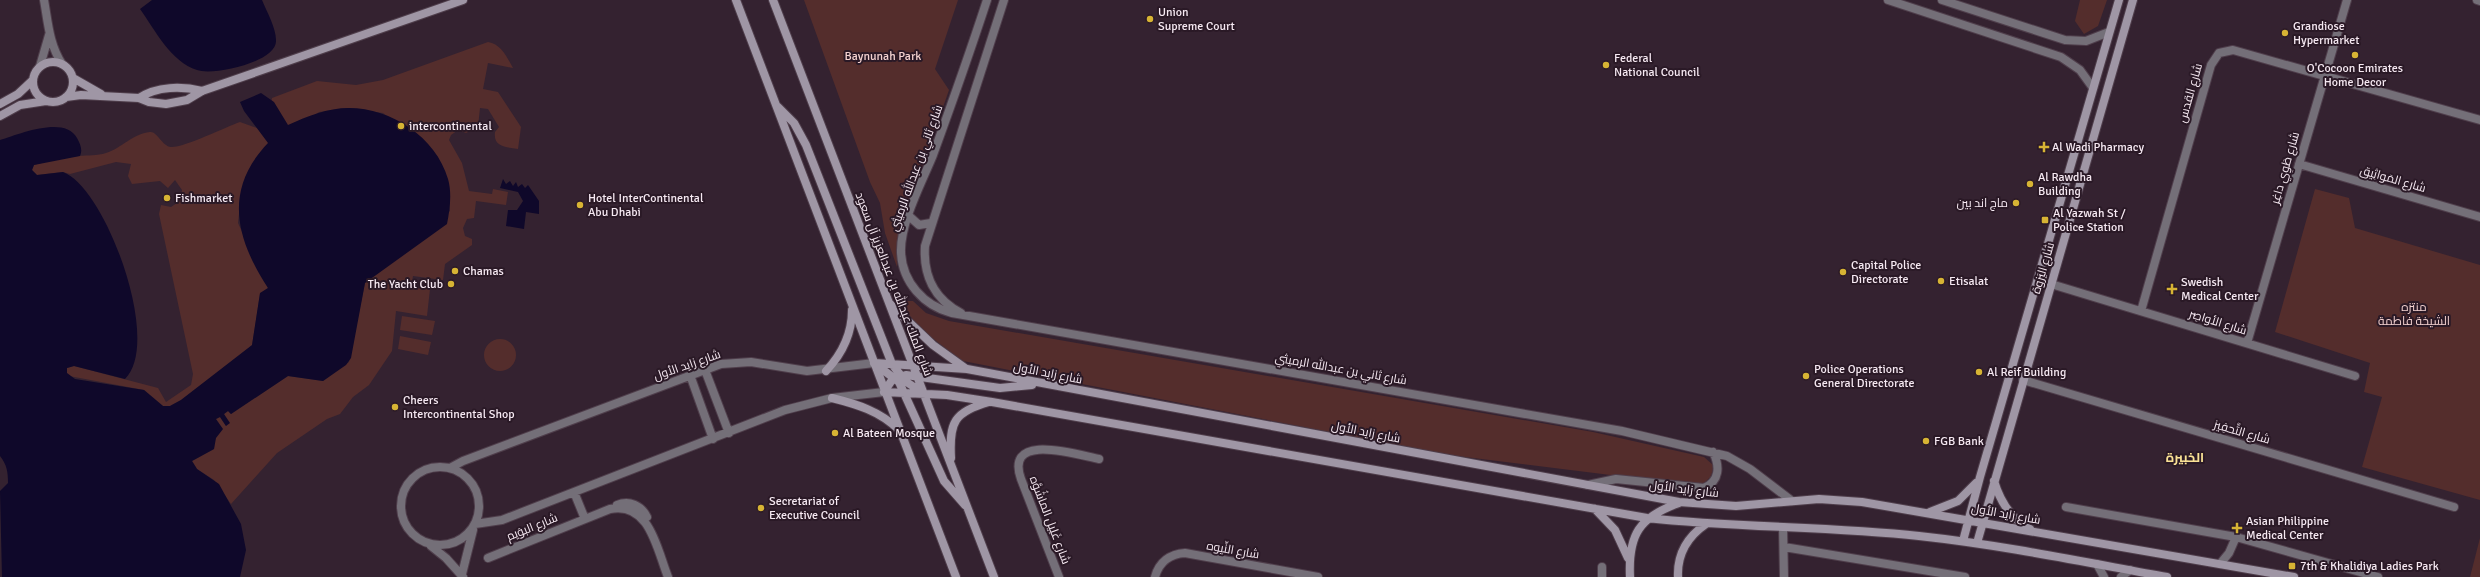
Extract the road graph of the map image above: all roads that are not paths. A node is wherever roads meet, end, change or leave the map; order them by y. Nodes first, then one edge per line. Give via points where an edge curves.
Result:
1 (44, 0) edge
2 (49, 0) edge
3 (463, 0) edge
4 (736, 0) edge
5 (773, 0) edge
6 (987, 0) edge
7 (1004, 0) edge
8 (1888, 0) edge
9 (1942, 0) edge
10 (2119, 0) edge
11 (2133, 0) edge
12 (2347, 0) edge
13 (48, 22) junction
14 (2023, 27) junction
15 (2110, 29) junction
16 (2124, 31) junction
17 (49, 34) junction
18 (2018, 43) junction
19 (62, 64) junction
20 (40, 66) junction
21 (2325, 77) junction
22 (72, 78) junction
23 (33, 80) junction
24 (2093, 88) junction
25 (106, 96) junction
26 (66, 97) junction
27 (46, 101) junction
28 (0, 104) edge
29 (777, 107) junction
30 (0, 116) edge
31 (2480, 120) edge
32 (2299, 164) junction
33 (909, 216) junction
34 (2480, 217) edge
35 (932, 223) junction
36 (2051, 284) junction
37 (886, 300) junction
38 (853, 305) junction
39 (2142, 311) junction
40 (963, 314) junction
41 (2247, 343) junction
42 (874, 363) junction
43 (892, 364) junction
44 (913, 365) junction
45 (967, 369) junction
46 (705, 370) junction
47 (826, 370) junction
48 (690, 375) junction
49 (917, 375) junction
50 (898, 376) junction
51 (2355, 376) dead end
52 (2023, 380) junction
53 (1037, 384) junction
54 (884, 392) junction
55 (906, 393) junction
56 (924, 394) junction
57 (832, 398) junction
58 (992, 402) junction
59 (900, 431) junction
60 (729, 433) junction
61 (714, 439) junction
62 (1713, 452) junction
63 (1099, 459) dead end
64 (951, 467) junction
65 (450, 468) junction
66 (1980, 477) junction
67 (1994, 480) junction
68 (1588, 485) junction
69 (574, 492) junction
70 (1792, 501) junction
71 (1680, 502) junction
72 (967, 507) junction
73 (2066, 507) dead end
74 (2454, 507) dead end
75 (1595, 509) junction
76 (1925, 513) junction
77 (1647, 518) junction
78 (585, 519) junction
79 (1969, 520) junction
80 (1982, 522) junction
81 (1706, 524) junction
82 (474, 526) junction
83 (1783, 527) junction
84 (2034, 531) junction
85 (2236, 537) junction
86 (1963, 541) junction
87 (1977, 543) junction
88 (429, 544) junction
89 (1784, 547) junction
90 (488, 558) dead end
91 (1629, 561) junction
92 (2096, 564) junction
93 (2220, 564) junction
94 (1602, 567) dead end
95 (2130, 570) junction
96 (462, 576) edge
97 (668, 577) edge
98 (956, 577) edge
99 (994, 577) edge
100 (1059, 577) edge
101 (1155, 577) edge
102 (1318, 577) edge
103 (1602, 577) edge
104 (1630, 577) edge
105 (1678, 577) edge
106 (1784, 577) edge
107 (1965, 577) edge
108 (2104, 577) edge
109 (2121, 577) edge
110 (2167, 577) edge
111 (2294, 577) edge
112 (2378, 577) edge

1 - 13 street
2 - 13 street
3 - 25 main road via 202,91
4 - 29 main road
5 - 37 main road, شارع الملك عبدالله بن عبدالعزيز آل سعود
6 - 33 street, شارع ثاني بن عبدالله الرميثي via 958,89
7 - 35 street, شارع ثاني بن عبدالله الرميثي
8 - 18 street
9 - 14 street
10 - 15 main road, شارع اليَزوة
11 - 16 main road, شارع اليَزوة
12 - 21 street, شارع طَوِي داغِر
13 - 17 street
14 - 15 street via 2072,41 2092,40
14 - 18 street via 2023,37
15 - 16 main road
15 - 24 main road, شارع اليَزوة
16 - 36 main road, شارع اليَزوة
17 - 19 street
17 - 20 street
18 - 24 street via 2068,61 2085,75
19 - 20 main road via 49,62
19 - 22 main road via 68,68
20 - 23 main road
21 - 31 street, شارع القدس
21 - 32 street, شارع طَوِي داغِر
21 - 39 street, شارع القدس via 2233,50 2222,51 2213,58
22 - 25 main road
22 - 26 main road via 72,88
23 - 27 main road via 37,95
23 - 28 main road via 18,94
24 - 66 main road, شارع اليَزوة
25 - 26 main road
26 - 27 main road
27 - 30 main road via 20,105
29 - 38 main road
29 - 43 main road via 794,123 806,145
32 - 34 street, شارع المَواثِيق
32 - 41 street, شارع طَوِي داغِر
33 - 35 street via 919,225
33 - 40 street, شارع ثاني بن عبدالله الرميثي via 901,252 903,267 910,283 920,296 936,308
35 - 40 street, شارع ثاني بن عبدالله الرميثي via 924,254 927,277 942,299
36 - 39 street, شارع الأواصِر
36 - 52 main road, شارع اليَزوة
37 - 44 main road, شارع الملك عبدالله بن عبدالعزيز آل سعود
37 - 45 main road via 933,345
38 - 42 main road
38 - 47 main road via 847,339
39 - 41 street, شارع الأواصِر
40 - 62 street, شارع ثاني بن عبدالله الرميثي via 1622,431
41 - 51 street, شارع الأواصِر
42 - 43 main road, شارع زايد الأول
42 - 47 street, شارع زايد الأول
42 - 50 main road
42 - 54 main road
43 - 44 main road, شارع زايد الأول
43 - 50 main road
44 - 45 main road, شارع زايد الأول
44 - 49 main road, شارع الملك عبدالله بن عبدالعزيز آل سعود
45 - 53 main road, شارع زايد الأول
46 - 47 street, شارع زايد الأول via 721,364 746,362 798,371
46 - 48 street, شارع زايد الأول
46 - 60 street
48 - 61 street
48 - 65 street, شارع زايد الأول
49 - 50 main road
49 - 53 main road via 995,387
49 - 56 main road, شارع الملك عبدالله بن عبدالعزيز آل سعود
50 - 54 main road via 888,384
50 - 55 main road
50 - 56 main road
52 - 67 main road, شارع اليَزوة
52 - 74 street, شارع التَّحفِيز
53 - 68 main road, شارع زايد الأول
54 - 55 main road
54 - 57 street
54 - 59 main road
55 - 56 main road
55 - 72 main road via 944,481
56 - 58 main road
56 - 64 main road, شارع الملك عبدالله بن عبدالعزيز آل سعود
57 - 59 main road via 869,409
57 - 60 street via 785,410
58 - 64 main road via 967,409 954,422 950,435
58 - 75 main road
59 - 98 main road
60 - 61 street
61 - 69 street
62 - 68 street via 1718,462 1718,472 1712,483 1704,488 1616,479
62 - 70 street, شارع ثاني بن عبدالله الرميثي via 1746,466
63 - 100 street, شارع غَلِيل الماشُوَّه via 1040,448 1027,453 1019,465 1021,480
64 - 72 main road, شارع الملك عبدالله بن عبدالعزيز آل سعود
65 - 82 street via 463,474 474,487 479,503
65 - 88 street via 433,467 418,473 407,484 402,495 404,523 414,536
66 - 76 main road via 1958,501 1945,508
66 - 79 main road, شارع اليَزوة
67 - 80 main road, شارع اليَزوة
67 - 84 main road via 2009,512 2020,523
68 - 71 main road, شارع زايد الأول
69 - 78 street
69 - 82 street via 496,522
70 - 71 main road, شارع زايد الأول via 1736,506
70 - 76 main road, شارع زايد الأول via 1819,499 1862,502
71 - 77 main road
72 - 99 main road, شارع الملك عبدالله بن عبدالعزيز آل سعود
73 - 85 street
75 - 77 main road
75 - 91 main road via 1615,530
76 - 79 main road, شارع زايد الأول
77 - 81 main road
77 - 91 main road via 1634,538
78 - 90 street, شارع البوَيم
78 - 97 street, شارع البوَيم via 610,509 622,508 642,516
79 - 80 main road, شارع زايد الأول
79 - 86 main road, شارع اليَزوة
80 - 84 main road, شارع زايد الأول
80 - 87 main road, شارع اليَزوة
81 - 83 main road
81 - 105 main road via 1685,546 1679,563
82 - 88 street via 465,537 454,543 446,546
82 - 96 street
83 - 86 main road via 1874,532
83 - 89 street
84 - 93 main road, شارع زايد الأول
85 - 93 street via 2229,553
85 - 112 street
86 - 87 main road
87 - 92 main road
88 - 96 street
89 - 106 street
89 - 107 street
91 - 104 main road
92 - 95 main road
92 - 108 street
93 - 111 main road, شارع زايد الأول
94 - 103 street
95 - 109 street
95 - 110 main road
101 - 102 street, شارع النِّيوه via 1164,561 1174,555 1185,553

